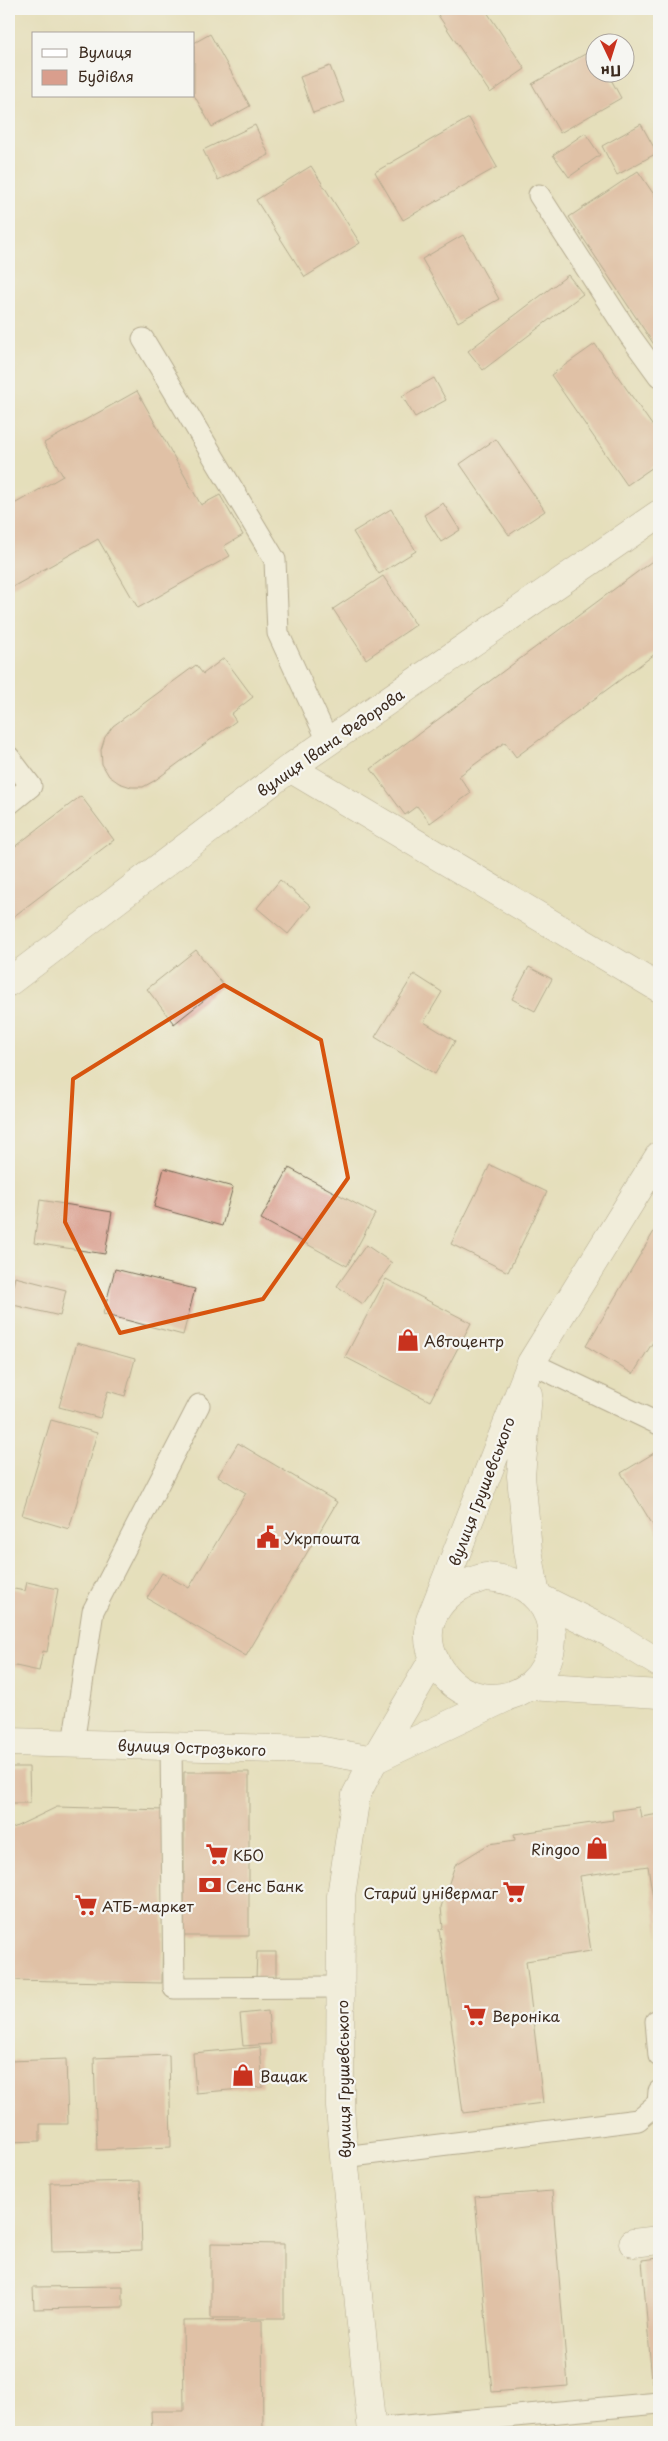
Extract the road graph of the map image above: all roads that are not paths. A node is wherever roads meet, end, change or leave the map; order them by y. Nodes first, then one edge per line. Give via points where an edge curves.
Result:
1 (538, 195) dead end
2 (143, 339) dead end
3 (659, 376) edge
4 (659, 514) edge
5 (328, 741) junction
6 (9, 758) edge
7 (290, 768) junction
8 (9, 804) edge
9 (9, 982) edge
10 (659, 988) edge
11 (659, 1156) edge
12 (531, 1363) junction
13 (199, 1405) dead end
14 (659, 1424) edge
15 (536, 1596) junction
16 (430, 1620) junction
17 (434, 1658) junction
18 (659, 1663) edge
19 (519, 1691) junction
20 (659, 1694) edge
21 (9, 1742) edge
22 (72, 1744) junction
23 (171, 1746) junction
24 (374, 1760) junction
25 (341, 1987) junction
26 (659, 2020) edge
27 (659, 2056) edge
28 (659, 2091) edge
29 (344, 2157) junction
30 (659, 2403) edge
31 (372, 2431) edge

1 - 3 lane
2 - 5 lane via 275,560 278,633
4 - 5 main road, вулиця Івана Федорова
5 - 7 main road, вулиця Івана Федорова
6 - 8 lane via 31,786
7 - 9 main road, вулиця Івана Федорова
7 - 10 main road
11 - 12 main road, вулиця Грушевського
12 - 14 lane
12 - 15 main road, вулиця Грушевського via 521,1476
12 - 16 main road, вулиця Грушевського
13 - 22 lane via 93,1611
15 - 16 main road via 522,1584 504,1578 468,1581 452,1590
15 - 18 main road via 610,1633
15 - 19 main road via 547,1613 552,1632 550,1652 542,1671
16 - 17 main road
17 - 19 main road via 456,1687 473,1696 492,1698
17 - 24 main road, вулиця Грушевського
19 - 20 main road
19 - 24 main road
21 - 22 main road, вулиця Острозького
22 - 23 main road, вулиця Острозького
23 - 24 main road, вулиця Острозького via 318,1750
23 - 25 lane via 174,1988
24 - 25 main road, вулиця Грушевського via 356,1795 343,1887
25 - 29 main road, вулиця Грушевського via 340,2107
26 - 27 lane via 656,2021
28 - 29 lane via 658,2104 638,2120
29 - 31 main road, вулиця Грушевського
30 - 31 lane

